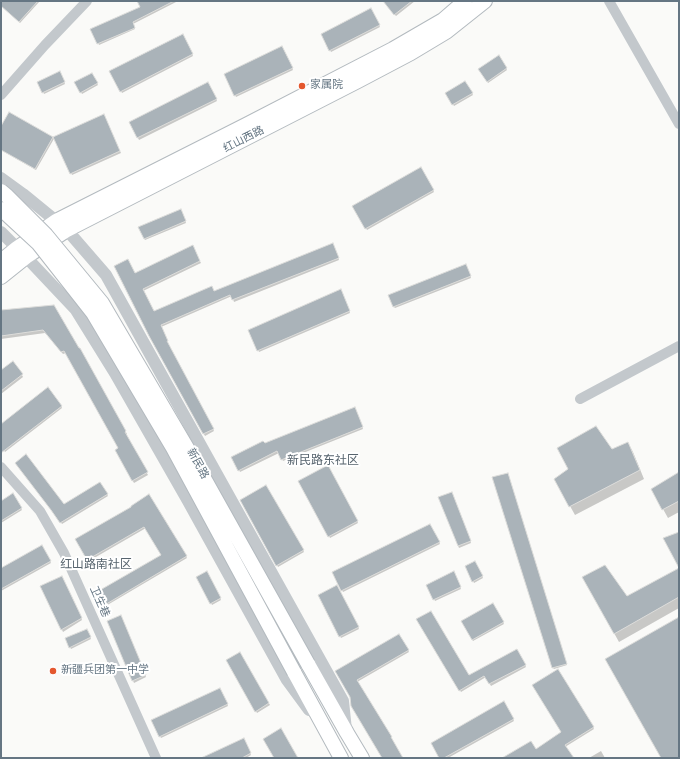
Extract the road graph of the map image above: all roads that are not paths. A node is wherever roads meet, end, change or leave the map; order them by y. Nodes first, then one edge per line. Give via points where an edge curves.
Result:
1 (88, 1) edge
2 (465, 1) edge
3 (485, 1) edge
4 (609, 1) edge
5 (1, 96) edge
6 (679, 124) edge
7 (1, 178) edge
8 (1, 191) edge
9 (1, 209) edge
10 (56, 221) junction
11 (67, 230) junction
12 (1, 232) edge
13 (22, 252) junction
14 (1, 261) edge
15 (1, 277) edge
16 (679, 346) edge
17 (580, 399) dead end
18 (1, 467) edge
19 (347, 733) junction
20 (329, 737) junction
21 (156, 758) edge
22 (341, 758) edge
23 (362, 758) edge

1 - 5 street
2 - 10 main road, 红山西路 via 443,20 393,49
3 - 11 main road, 红山西路 via 446,32 411,53
4 - 6 street
7 - 10 street
8 - 19 main road, 新民路, bridge via 46,235 102,303 190,453
9 - 20 main road, 新民路, bridge via 38,243 93,313 173,448
10 - 11 street
10 - 13 main road, 红山西路
11 - 13 main road, 红山西路
11 - 19 street via 110,282 342,701
12 - 13 street
13 - 14 main road, 红山西路
13 - 15 main road, 红山西路
13 - 20 street via 76,310 116,373 287,680
16 - 17 street
18 - 21 street, 卫生巷 via 40,511 64,553
19 - 23 main road, 新民路
20 - 22 main road, 新民路

